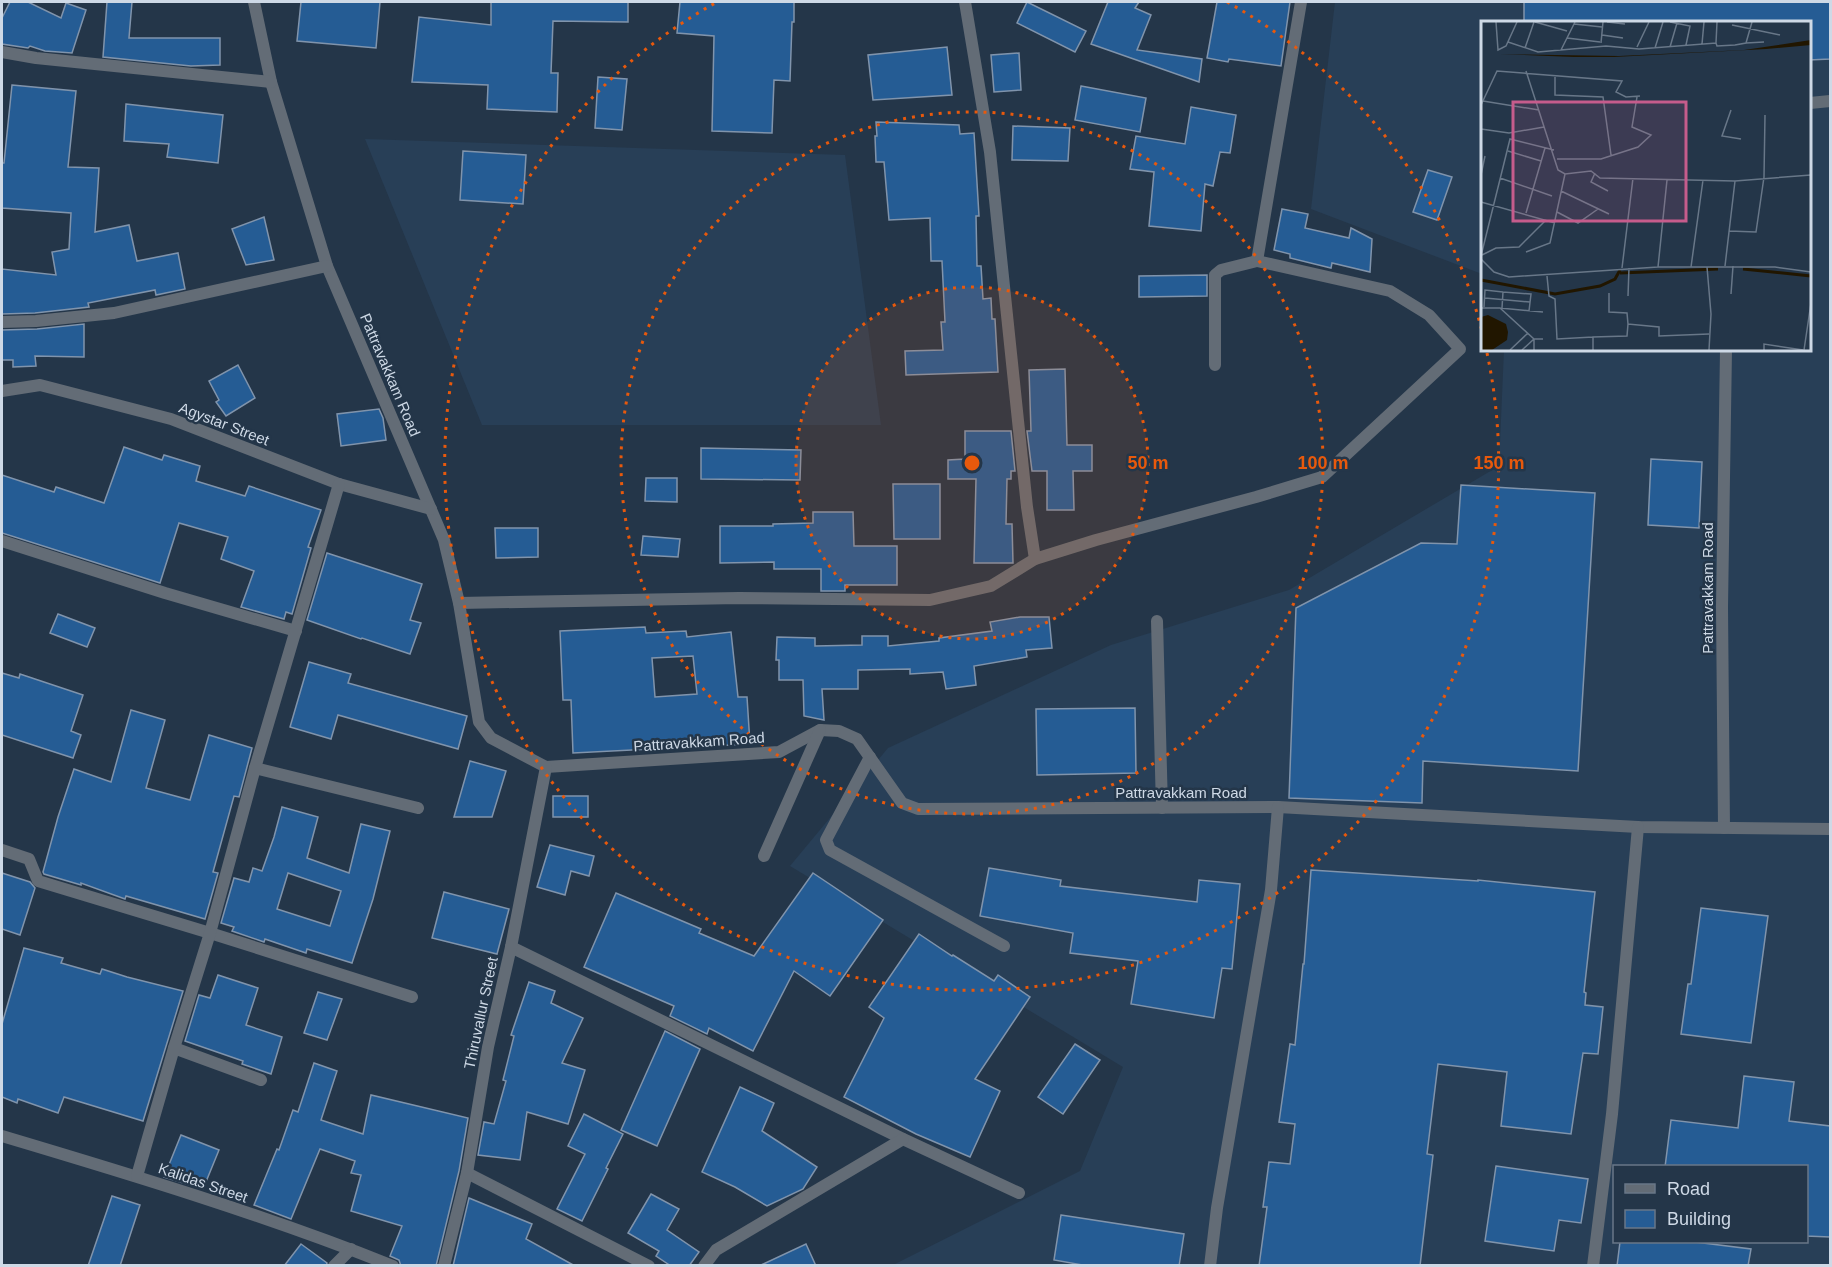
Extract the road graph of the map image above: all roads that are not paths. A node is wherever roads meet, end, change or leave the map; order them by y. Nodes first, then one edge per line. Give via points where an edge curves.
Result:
1 (254, 2) edge
2 (965, 2) edge
3 (1301, 2) edge
4 (2, 52) edge
5 (271, 81) junction
6 (1830, 101) edge
7 (1811, 103) edge
8 (1257, 261) junction
9 (327, 266) junction
10 (2, 322) edge
11 (1726, 351) edge
12 (1215, 365) dead end
13 (2, 391) edge
14 (339, 484) junction
15 (431, 509) junction
16 (2, 541) edge
17 (1035, 560) junction
18 (459, 603) junction
19 (1157, 621) dead end
20 (296, 631) junction
21 (820, 730) junction
22 (870, 757) junction
23 (546, 766) junction
24 (255, 768) junction
25 (1278, 807) junction
26 (418, 808) dead end
27 (1162, 808) junction
28 (1638, 827) junction
29 (1724, 828) junction
30 (1830, 829) edge
31 (2, 850) edge
32 (764, 856) dead end
33 (210, 933) junction
34 (1004, 946) dead end
35 (511, 947) junction
36 (412, 997) dead end
37 (174, 1048) junction
38 (261, 1080) dead end
39 (2, 1136) edge
40 (903, 1139) junction
41 (467, 1173) junction
42 (137, 1176) junction
43 (1019, 1193) dead end
44 (351, 1249) junction
45 (334, 1266) edge
46 (393, 1266) edge
47 (444, 1266) edge
48 (649, 1266) edge
49 (704, 1266) edge
50 (1210, 1266) edge
51 (1593, 1266) edge

1 - 5 street, Pattravakkam Road
2 - 17 street via 990,152 1026,507
3 - 8 street
4 - 5 street
5 - 9 street, Pattravakkam Road
6 - 7 street
8 - 12 street via 1215,275
8 - 17 street via 1390,291 1429,315 1460,349 1322,477
9 - 10 street via 114,314
9 - 15 street, Pattravakkam Road
11 - 29 street, Pattravakkam Road
13 - 14 street, Agystar Street via 40,385 171,419
14 - 15 street, Agystar Street
14 - 20 street
15 - 18 street, Pattravakkam Road via 444,540
16 - 20 street
17 - 18 street via 992,586 930,600 739,598
18 - 23 street, Pattravakkam Road via 479,722 491,738
19 - 27 street
20 - 24 street
21 - 22 street, Pattravakkam Road via 839,731 857,739
21 - 23 street, Pattravakkam Road via 779,752
21 - 32 street
22 - 27 street, Pattravakkam Road via 902,803 918,809
22 - 34 street via 826,840 830,850
23 - 35 street, Thiruvallur Street
24 - 26 street
24 - 33 street
25 - 27 street, Pattravakkam Road
25 - 28 street, Pattravakkam Road
25 - 50 street via 1271,890
28 - 29 street, Pattravakkam Road
28 - 51 street
29 - 30 street, Pattravakkam Road
31 - 33 street via 29,859 38,881
33 - 36 street
33 - 37 street
35 - 40 street
35 - 41 street, Thiruvallur Street via 488,1047
37 - 38 street
37 - 42 street
39 - 42 street, Kalidas Street
40 - 43 street
40 - 49 street via 716,1250
41 - 47 street, Thiruvallur Street
41 - 48 street
42 - 44 street, Kalidas Street
44 - 45 street
44 - 46 street, Kalidas Street

